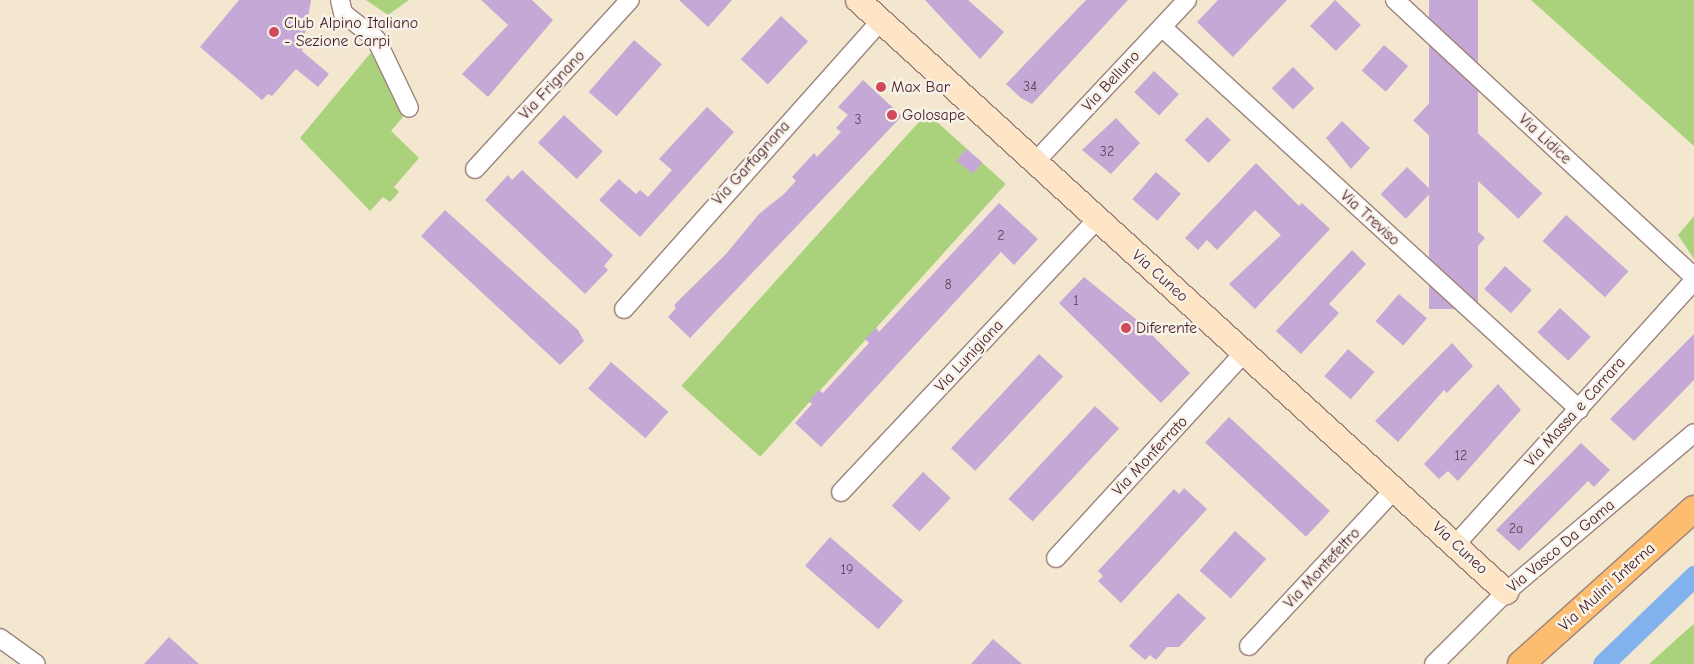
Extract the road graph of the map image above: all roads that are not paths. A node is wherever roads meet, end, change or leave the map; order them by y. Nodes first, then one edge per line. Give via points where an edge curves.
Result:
1 (340, 0) edge
2 (630, 0) edge
3 (1187, 0) edge
4 (1395, 0) edge
5 (859, 1) edge
6 (881, 21) junction
7 (1162, 27) junction
8 (409, 108) dead end
9 (1035, 162) junction
10 (475, 169) dead end
11 (1098, 220) junction
12 (1694, 277) edge
13 (1694, 281) edge
14 (624, 308) dead end
15 (1244, 353) junction
16 (1578, 409) junction
17 (1694, 434) edge
18 (1394, 490) junction
19 (840, 492) dead end
20 (1694, 509) edge
21 (1456, 544) junction
22 (1056, 558) dead end
23 (1506, 592) junction
24 (0, 638) edge
25 (1249, 646) dead end
26 (36, 664) edge
27 (1434, 664) edge
28 (1520, 664) edge

1 - 8 street via 343,13 376,39
2 - 10 street, Via Frignano
3 - 7 street, Via Belluno
4 - 12 street, Via Lidice
5 - 6 street, Via Cuneo
6 - 9 street, Via Cuneo
6 - 14 street, Via Garfagnana
7 - 9 street, Via Belluno
7 - 16 street, Via Treviso
9 - 11 street, Via Cuneo
11 - 15 street, Via Cuneo
11 - 19 street, Via Lunigiana
13 - 16 street, Via Massa e Carrara
15 - 18 street, Via Cuneo
15 - 22 street, Via Monferrato
16 - 21 street, Via Massa e Carrara
17 - 23 street, Via Vasco Da Gama
18 - 21 street, Via Cuneo
18 - 25 street, Via Montefeltro
20 - 28 main road, Via Mulini Interna
21 - 23 street, Via Cuneo
23 - 27 street, Via Vasco Da Gama
24 - 26 street

